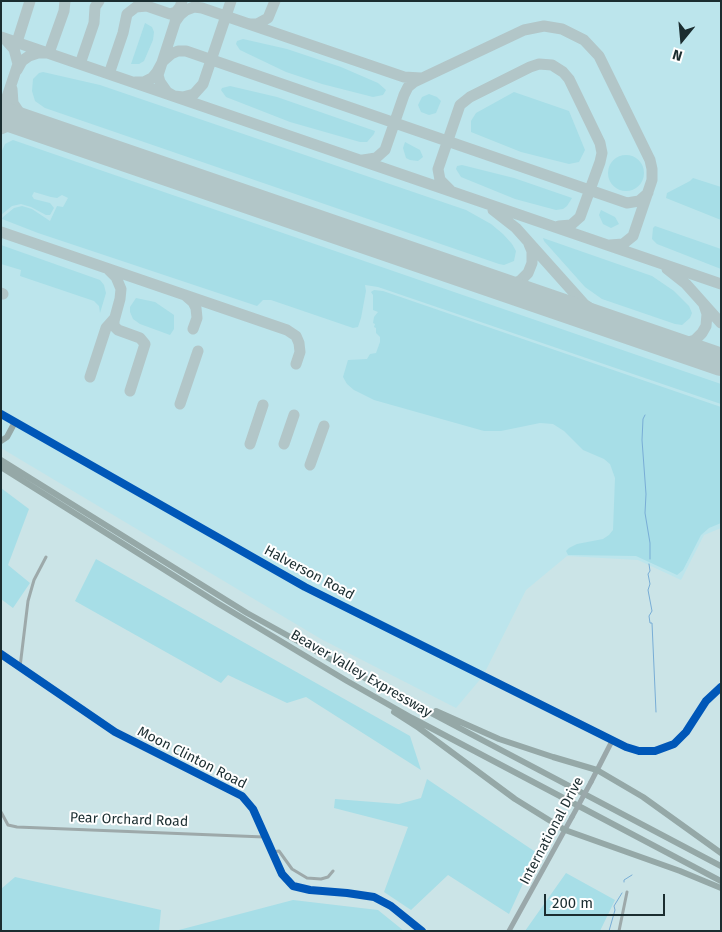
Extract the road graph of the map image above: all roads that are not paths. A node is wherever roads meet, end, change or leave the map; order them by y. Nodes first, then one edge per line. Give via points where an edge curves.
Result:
1 (1, 414) edge
2 (15, 422) junction
3 (1, 441) edge
4 (1, 460) edge
5 (1, 467) edge
6 (46, 557) dead end
7 (1, 654) edge
8 (340, 665) junction
9 (20, 668) junction
10 (347, 681) junction
11 (721, 687) edge
12 (612, 741) junction
13 (597, 770) junction
14 (1, 812) edge
15 (565, 830) junction
16 (264, 836) junction
17 (271, 852) junction
18 (721, 853) edge
19 (721, 866) edge
20 (333, 872) dead end
21 (721, 881) edge
22 (721, 888) edge
23 (627, 892) dead end
24 (422, 931) edge
25 (509, 931) edge
26 (619, 931) edge

1 - 2 street, Halverson Road
2 - 3 highway
2 - 12 street, Halverson Road via 305,587
4 - 8 highway, Beaver Valley Expressway via 209,591
5 - 10 highway, Beaver Valley Expressway
6 - 9 street via 28,601
7 - 9 street, Moon Clinton Road
8 - 13 highway via 490,736
8 - 19 highway, Beaver Valley Expressway
9 - 16 street, Moon Clinton Road via 115,732 240,794 253,809
10 - 15 highway via 419,728 515,799
10 - 21 highway, Beaver Valley Expressway
11 - 12 street, Halverson Road via 706,701 682,736 668,747 644,751 626,748
12 - 13 street, International Drive
13 - 15 street, International Drive, bridge
13 - 18 highway via 643,797
14 - 16 street, Pear Orchard Road via 8,825 17,827
15 - 22 highway
15 - 25 street, International Drive
16 - 17 street, Moon Clinton Road
17 - 20 street via 280,851 292,869 307,878 321,879
17 - 24 street, Moon Clinton Road via 284,878 293,886 374,898 391,906
23 - 26 street

